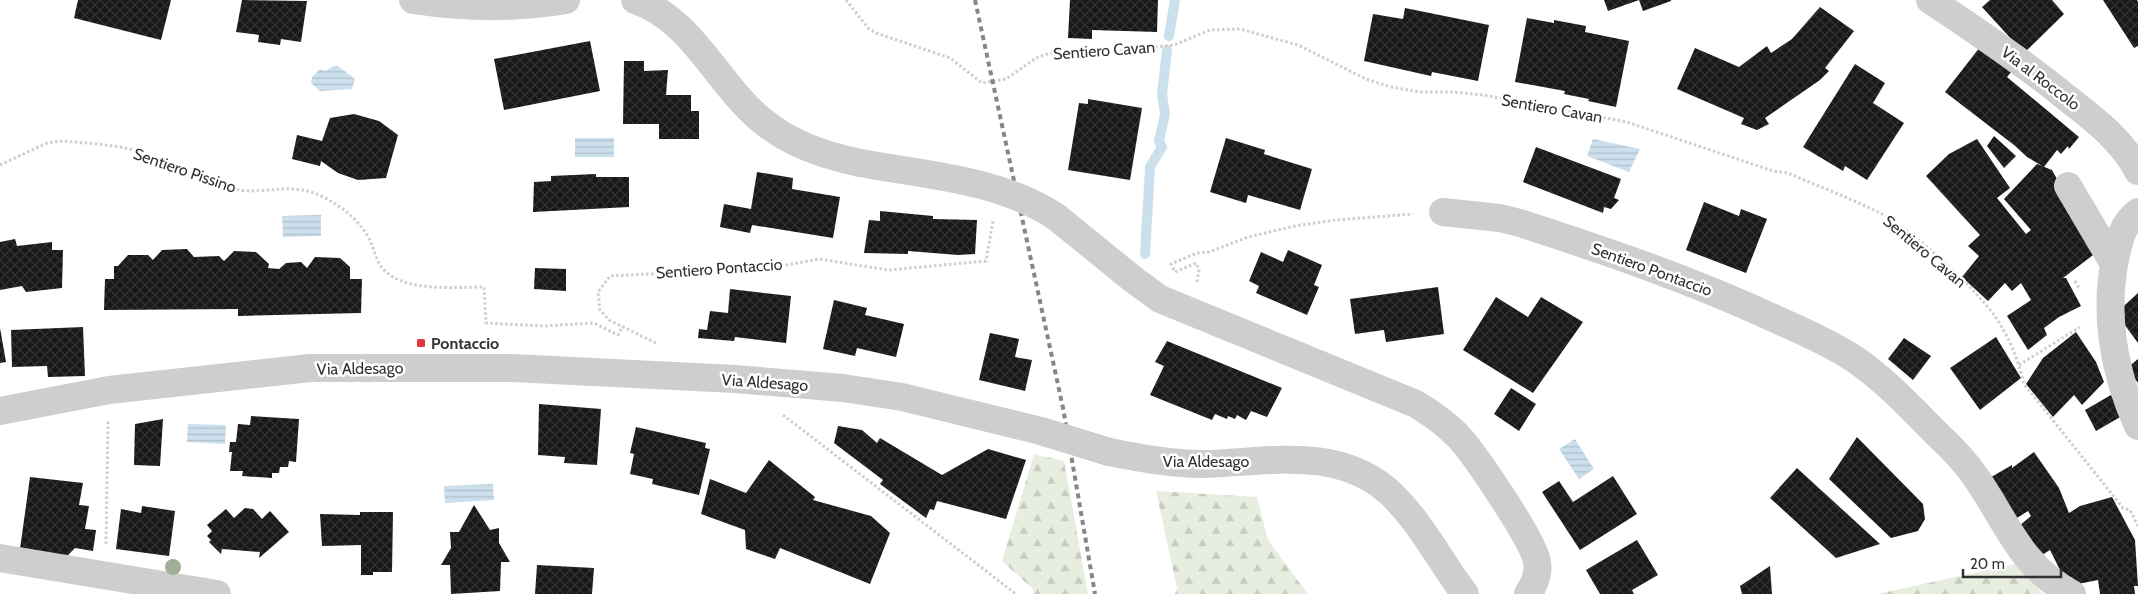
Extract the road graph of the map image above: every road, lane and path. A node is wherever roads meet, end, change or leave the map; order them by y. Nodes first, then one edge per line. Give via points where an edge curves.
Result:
1 (413, 0) edge
2 (566, 0) edge
3 (635, 0) edge
4 (846, 0) edge
5 (1930, 0) edge
6 (0, 165) edge
7 (2138, 171) edge
8 (2068, 186) dead end
9 (997, 188) junction
10 (1443, 212) joint
11 (2138, 212) edge
12 (2114, 264) junction
13 (1199, 279) dead end
14 (609, 320) dead end
15 (2083, 325) dead end
16 (623, 326) dead end
17 (2019, 365) junction
18 (109, 390) junction
19 (775, 411) dead end
20 (0, 412) edge
21 (2138, 426) edge
22 (2137, 523) edge
23 (0, 558) edge
24 (105, 576) junction
25 (217, 594) edge
26 (1016, 594) edge
27 (1464, 594) edge
28 (1529, 594) edge
29 (2072, 594) edge

1 - 2 street via 491,8
3 - 9 street, bridge via 661,12 678,26 745,104 774,130 813,152
4 - 17 path, Sentiero Cavan via 868,28 876,33 950,58 982,83 1006,79 1036,58 1050,53 1118,52 1174,44 1210,30 1240,29 1298,45 1366,79 1390,87 1483,96 1627,122 1773,171 1788,173 1881,213 1942,261 1986,304 2000,323
5 - 7 street, Via al Roccolo via 1996,44 2086,112 2118,140
6 - 16 path, Sentiero Pissino via 47,143 60,141 148,154 236,190 292,187 308,191 333,202 354,218 370,240 380,265 388,272 405,281 429,287 484,287 486,323 543,326 594,323 618,335
8 - 12 street
9 - 14 path, Sentiero Pontaccio via 986,260 888,270 819,259 770,268 614,274 605,281 597,299 600,310
9 - 28 street, bridge via 1033,201 1160,299 1407,400 1446,424 1471,452 1530,543 1537,571
10 - 13 path via 1295,226 1248,237 1171,264 1175,272 1196,263
10 - 29 street, Sentiero Pontaccio via 1520,222 1643,263 1768,316 1854,360 1894,391 1961,457 2032,565
11 - 12 street via 2124,227
12 - 21 street via 2110,308 2113,347
15 - 17 path
17 - 22 path, Sentiero Cavan via 2024,384 2124,508 2130,510
18 - 20 street, Via Aldesago
18 - 24 path
18 - 27 street, Via Aldesago, bridge via 310,368 512,368 735,379 902,396 1108,452 1182,463 1297,458 1338,464 1372,479 1401,504
19 - 26 path
23 - 24 street
24 - 25 street

